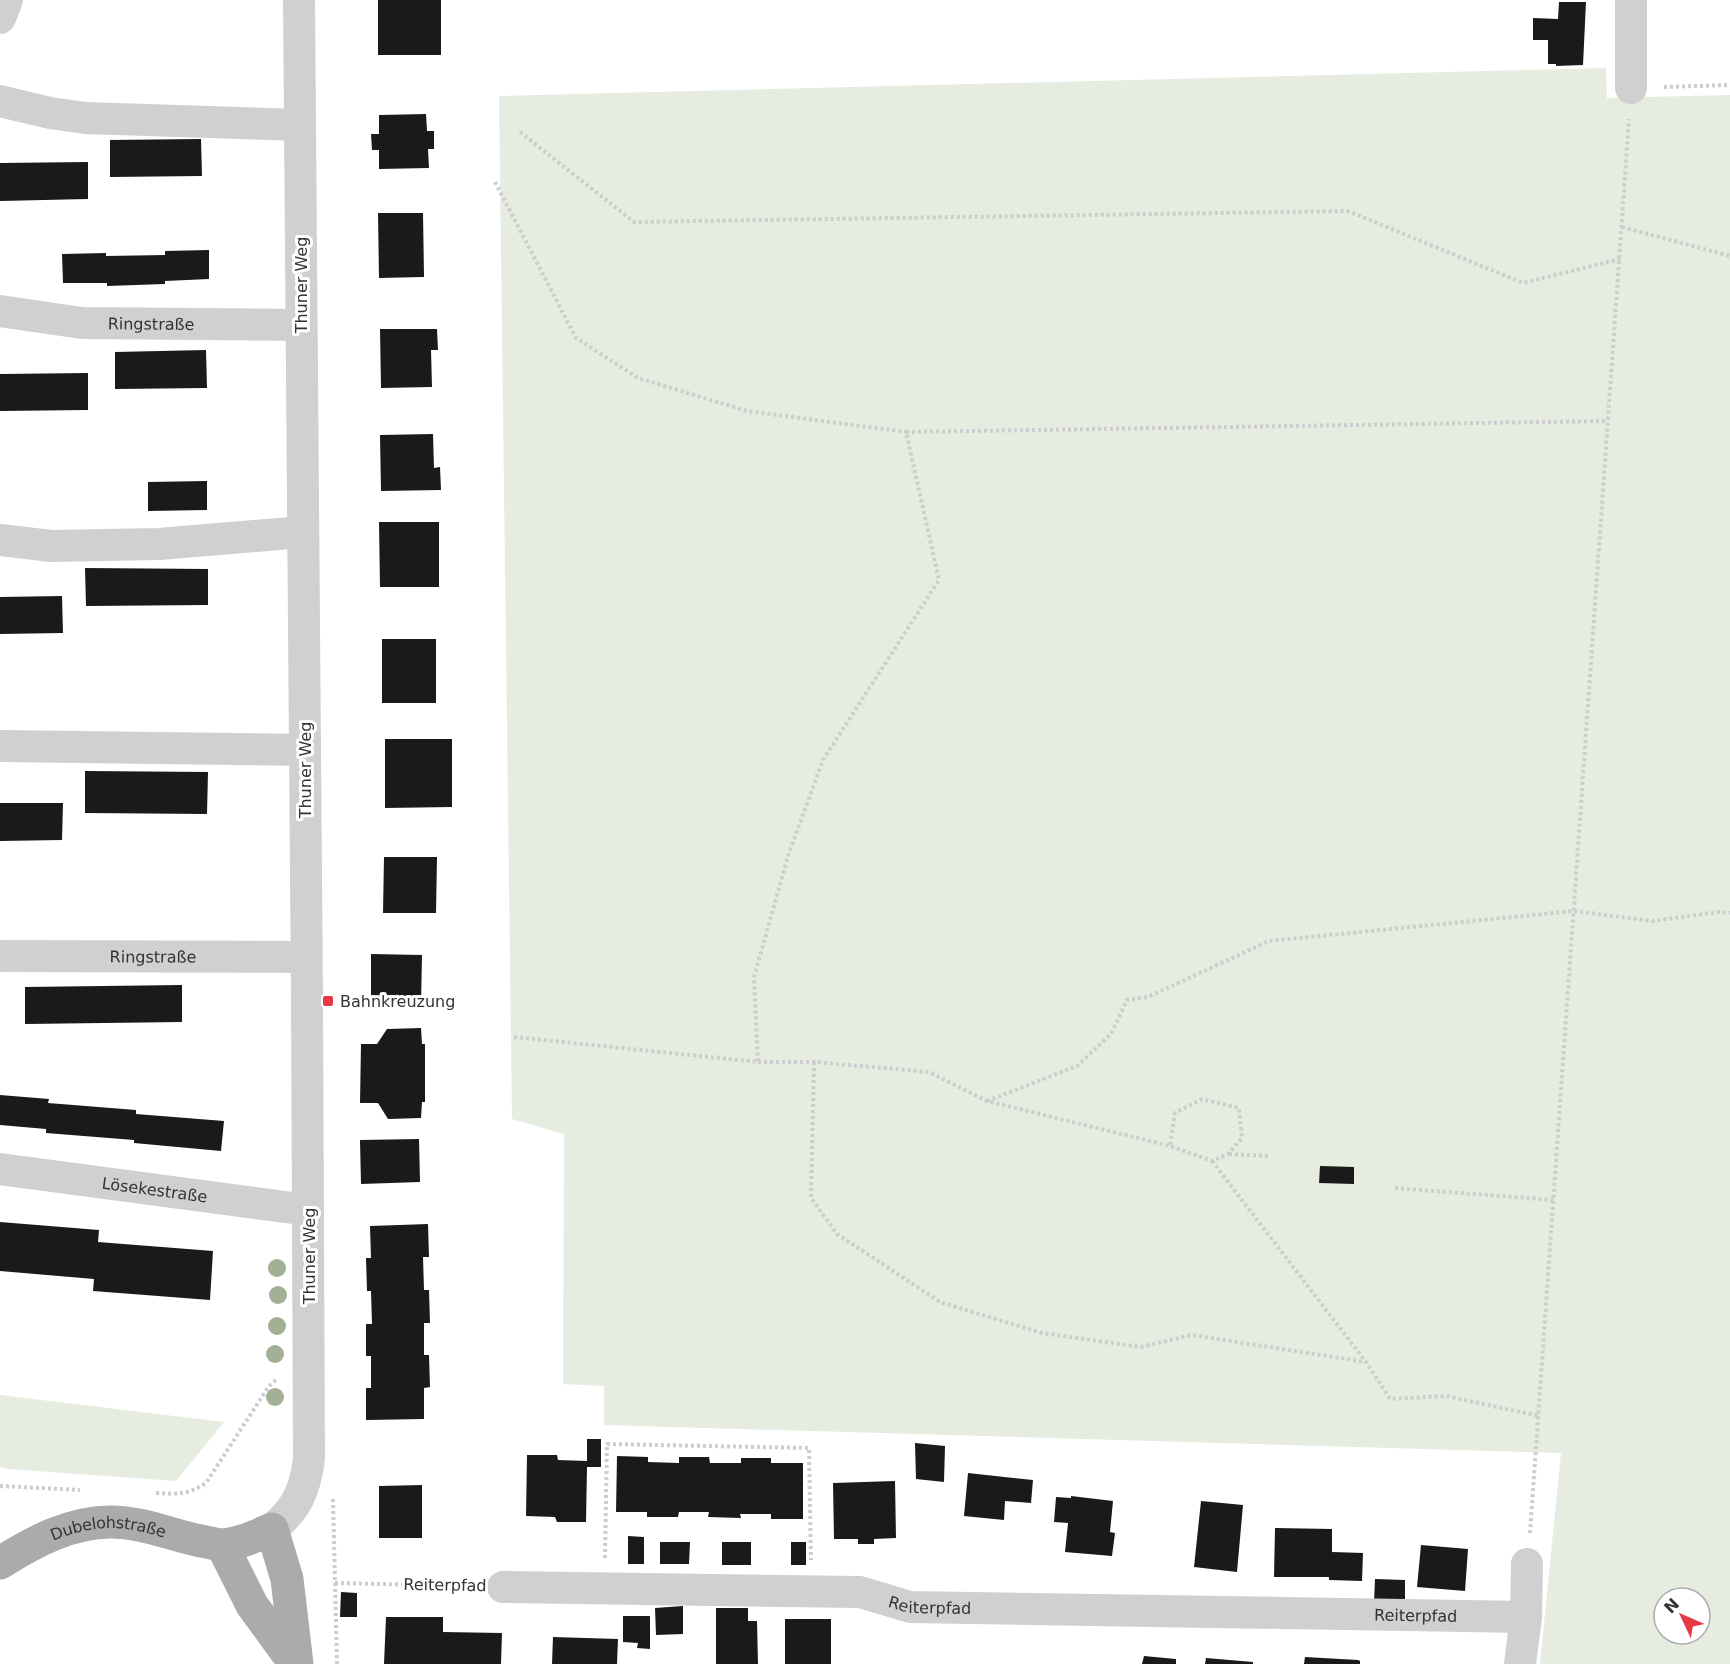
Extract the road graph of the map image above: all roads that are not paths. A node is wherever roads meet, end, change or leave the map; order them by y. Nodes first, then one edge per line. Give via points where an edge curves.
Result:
1 (7, 0) edge
2 (299, 0) edge
3 (1631, 0) edge
4 (0, 18) edge
5 (1631, 88) road end
6 (0, 101) edge
7 (300, 125) junction
8 (0, 311) edge
9 (301, 325) junction
10 (303, 532) junction
11 (0, 540) edge
12 (0, 746) edge
13 (305, 750) junction
14 (0, 956) edge
15 (306, 957) junction
16 (0, 1169) edge
17 (308, 1210) junction
18 (272, 1528) junction
19 (222, 1545) junction
20 (0, 1563) edge
21 (1527, 1564) road end
22 (503, 1587) road end
23 (1526, 1617) junction
24 (296, 1664) edge
25 (1520, 1664) edge

1 - 4 street
2 - 7 street, Thuner Weg
3 - 5 street
6 - 7 street via 85,118
7 - 9 street, Thuner Weg
8 - 9 street, Ringstraße via 82,323
9 - 10 street, Thuner Weg
10 - 11 street via 159,544 51,546
10 - 13 street, Thuner Weg
12 - 13 street
13 - 15 street, Thuner Weg
14 - 15 street, Ringstraße
15 - 17 street, Thuner Weg
16 - 17 street, Lösekestraße
17 - 18 street, Thuner Weg via 309,1459 302,1493 285,1518
18 - 19 main road, Dubelohstraße via 253,1538
18 - 24 main road via 286,1579
19 - 20 main road, Dubelohstraße via 133,1523 110,1522 65,1529
19 - 24 main road via 252,1605
21 - 23 street
22 - 23 street, Reiterpfad via 860,1592 910,1607
23 - 25 street

